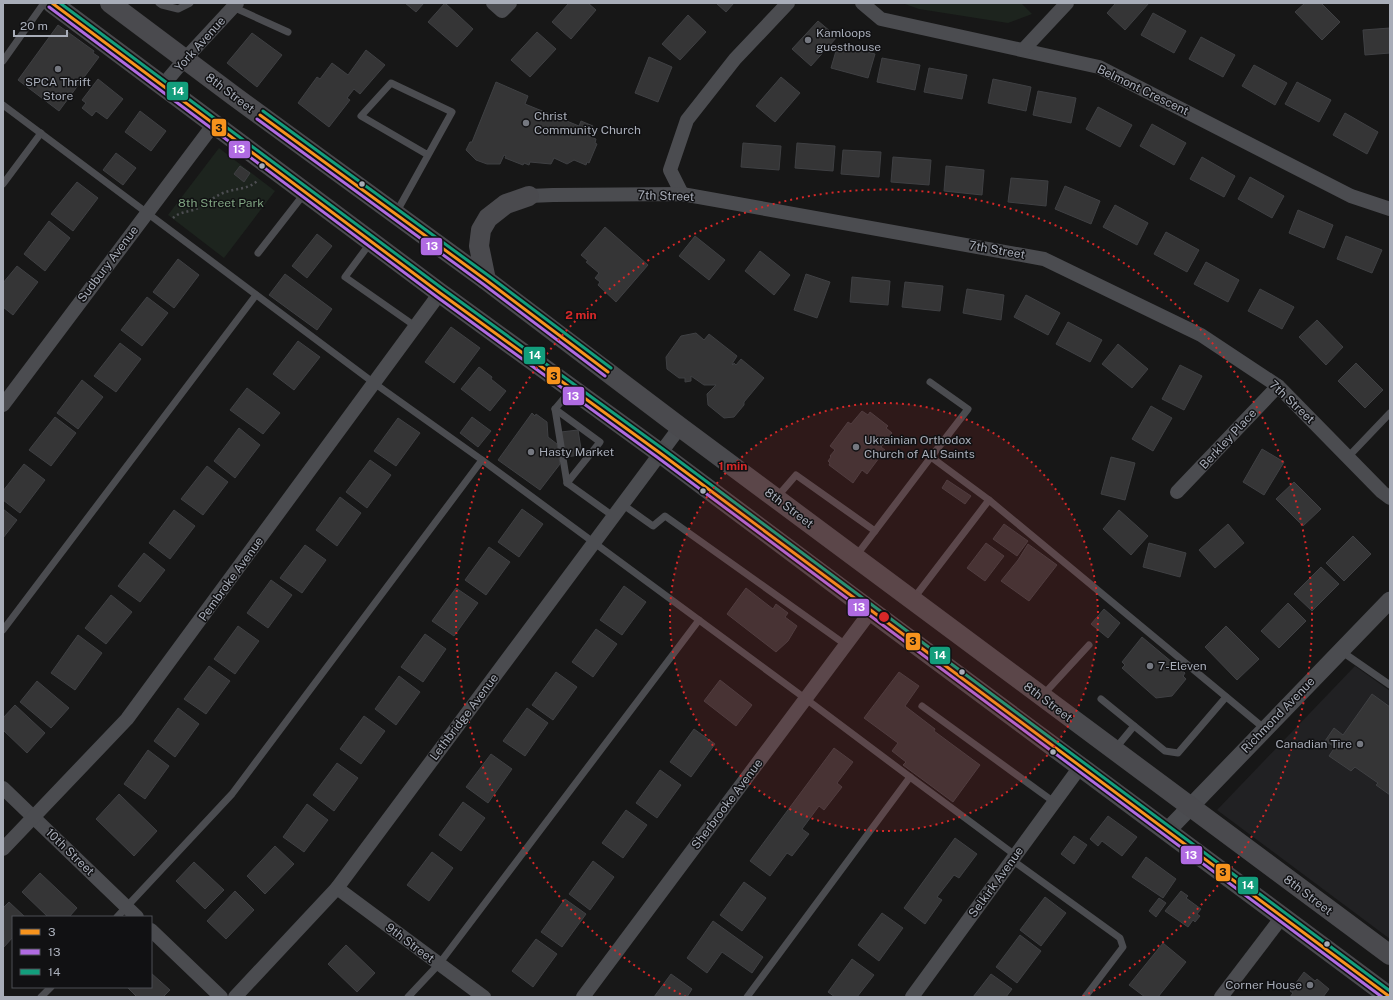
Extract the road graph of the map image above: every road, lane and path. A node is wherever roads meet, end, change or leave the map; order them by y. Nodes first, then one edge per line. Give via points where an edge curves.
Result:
1 (44, 3) edge
2 (52, 3) edge
3 (110, 3) edge
4 (159, 3) edge
5 (190, 3) edge
6 (494, 3) edge
7 (510, 3) edge
8 (788, 3) edge
9 (862, 3) edge
10 (1067, 3) edge
11 (235, 5) edge
12 (288, 32) dead end
13 (1024, 50) junction
14 (185, 59) junction
15 (3, 61) edge
16 (163, 85) junction
17 (3, 105) edge
18 (214, 124) junction
19 (41, 133) junction
20 (428, 154) junction
21 (270, 166) junction
22 (3, 184) edge
23 (306, 193) junction
24 (682, 194) junction
25 (529, 196) joint
26 (1390, 209) edge
27 (147, 213) junction
28 (396, 214) junction
29 (165, 226) junction
30 (371, 241) junction
31 (258, 253) dead end
32 (486, 280) junction
33 (440, 292) junction
34 (256, 295) junction
35 (416, 326) junction
36 (930, 382) dead end
37 (374, 383) junction
38 (1278, 386) junction
39 (572, 389) junction
40 (3, 405) edge
41 (555, 409) junction
42 (1390, 413) edge
43 (680, 427) junction
44 (660, 453) junction
45 (931, 457) junction
46 (1348, 457) junction
47 (482, 460) junction
48 (567, 483) junction
49 (1177, 492) dead end
50 (1390, 498) edge
51 (776, 499) junction
52 (989, 500) junction
53 (622, 504) junction
54 (613, 516) junction
55 (875, 531) junction
56 (593, 543) junction
57 (855, 558) junction
58 (912, 600) junction
59 (1390, 600) edge
60 (871, 612) junction
61 (699, 620) junction
62 (3, 630) edge
63 (846, 645) junction
64 (1089, 645) dead end
65 (1341, 651) junction
66 (1390, 685) edge
67 (1042, 697) junction
68 (1226, 697) junction
69 (806, 699) junction
70 (1101, 699) dead end
71 (922, 706) dead end
72 (1134, 726) junction
73 (1265, 729) junction
74 (1114, 751) junction
75 (1080, 767) junction
76 (910, 777) junction
77 (3, 788) edge
78 (1054, 802) junction
79 (1190, 807) junction
80 (34, 818) junction
81 (1167, 831) junction
82 (3, 849) edge
83 (1014, 857) junction
84 (337, 888) junction
85 (122, 912) edge
86 (135, 916) edge
87 (1282, 917) junction
88 (152, 931) edge
89 (1390, 955) edge
90 (439, 964) junction
91 (50, 988) edge
92 (41, 997) edge
93 (221, 997) edge
94 (235, 997) edge
95 (408, 997) edge
96 (484, 997) edge
97 (584, 997) edge
98 (748, 997) edge
99 (912, 997) edge
100 (1085, 997) edge
101 (1221, 997) edge
102 (1390, 997) edge

1 - 15 lane
2 - 16 main road
3 - 14 main road, 8th Street
4 - 5 lane via 178,9
6 - 7 street via 502,11
8 - 24 street via 735,59 687,120 670,170
9 - 13 street, Belmont Crescent via 880,19
10 - 13 street
11 - 12 lane
11 - 14 street, York Avenue
13 - 26 street, Belmont Crescent via 1098,67 1351,196
14 - 16 street, York Avenue
14 - 28 main road, 8th Street
16 - 18 main road
17 - 19 lane
18 - 21 main road
18 - 27 street, Sudbury Avenue
19 - 22 lane
19 - 27 lane
20 - 20 lane via 452,112 391,84 361,116
20 - 28 lane
21 - 23 main road
21 - 29 path via 254,184 224,193 196,209 176,215
23 - 30 main road
23 - 31 lane
24 - 25 street, 7th Street
24 - 38 street, 7th Street via 1044,259 1201,335
25 - 32 main road via 506,204 488,218 481,230 479,246
27 - 29 lane
27 - 40 street, Sudbury Avenue
28 - 32 main road, 8th Street
29 - 34 lane
30 - 33 main road
30 - 35 lane via 345,277
32 - 43 main road, 8th Street
33 - 35 street, Pembroke Avenue
33 - 39 main road
34 - 37 lane
34 - 62 lane
35 - 37 street, Pembroke Avenue
36 - 45 lane via 968,409
37 - 47 lane
37 - 80 street, Pembroke Avenue via 128,719
38 - 46 street, 7th Street
38 - 49 street, Berkley Place
39 - 41 lane
39 - 44 main road
41 - 48 lane
41 - 48 lane via 600,442
42 - 46 lane
43 - 44 street, Lethbridge Avenue
43 - 51 main road, 8th Street
44 - 53 street, Lethbridge Avenue
44 - 60 main road
45 - 52 lane
45 - 55 lane
46 - 50 street, 7th Street
47 - 56 lane
47 - 85 lane via 232,794
48 - 54 lane
51 - 55 lane via 796,476
51 - 57 main road, 8th Street
52 - 58 lane
52 - 68 lane
53 - 54 street, Lethbridge Avenue
53 - 63 lane via 653,526 665,516
54 - 56 street, Lethbridge Avenue
55 - 57 lane
56 - 61 lane
56 - 84 street, Lethbridge Avenue
57 - 58 main road, 8th Street
58 - 67 main road, 8th Street
59 - 65 street, Richmond Avenue
60 - 63 street, Sherbrooke Avenue
60 - 75 main road
61 - 69 lane
61 - 90 lane
63 - 69 street, Sherbrooke Avenue
64 - 67 lane
65 - 66 lane
65 - 73 street, Richmond Avenue
67 - 74 main road, 8th Street
68 - 72 lane via 1178,753 1165,751
68 - 73 lane
69 - 76 lane
69 - 97 street, Sherbrooke Avenue
70 - 72 lane
71 - 78 lane
72 - 74 lane
73 - 79 street, Richmond Avenue
74 - 79 main road, 8th Street
75 - 78 street, Selkirk Avenue
75 - 81 main road
76 - 83 lane
76 - 98 lane
77 - 80 street, 10th Street
78 - 83 street, Selkirk Avenue
79 - 81 street, Richmond Avenue
79 - 89 main road, 8th Street
80 - 82 street, Pembroke Avenue
80 - 85 street, 10th Street
81 - 87 main road
83 - 99 street, Selkirk Avenue
83 - 100 lane via 1120,938 1123,947
84 - 90 street, 9th Street
84 - 94 street, Lethbridge Avenue
85 - 86 street, 10th Street
87 - 101 street
87 - 102 main road
88 - 93 street
90 - 95 lane
90 - 96 street, 9th Street
91 - 92 lane

